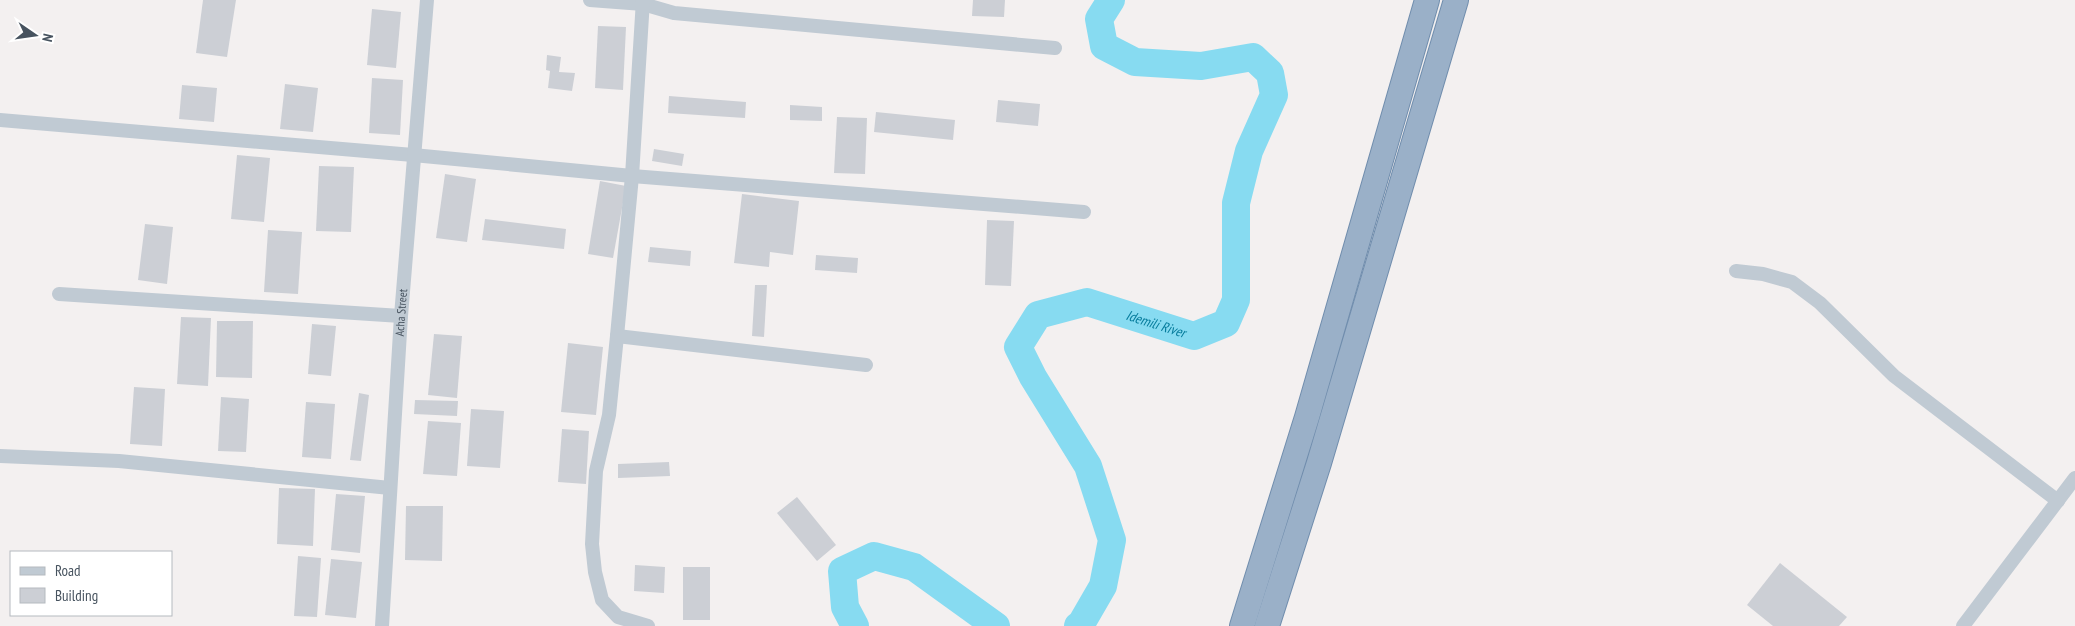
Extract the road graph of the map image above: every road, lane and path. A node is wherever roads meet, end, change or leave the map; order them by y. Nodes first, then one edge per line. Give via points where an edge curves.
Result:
1 (427, 0) edge
2 (590, 0) edge
3 (1427, 0) edge
4 (1456, 0) edge
5 (643, 2) edge
6 (1055, 48) dead end
7 (0, 120) edge
8 (413, 155) junction
9 (632, 176) junction
10 (1084, 212) dead end
11 (1736, 271) dead end
12 (59, 294) dead end
13 (401, 316) junction
14 (618, 336) junction
15 (866, 365) dead end
16 (0, 456) edge
17 (2075, 478) edge
18 (390, 488) junction
19 (2058, 501) junction
20 (382, 626) edge
21 (648, 626) edge
22 (1242, 626) edge
23 (1267, 626) edge
24 (1963, 626) edge

1 - 8 street, Acha Street
2 - 5 street
3 - 22 highway via 1308,417
4 - 23 highway via 1322,453
5 - 6 street via 674,13
5 - 9 street
7 - 8 street
8 - 9 street
8 - 13 street, Acha Street
9 - 10 street
9 - 14 street
11 - 19 street via 1792,282 1820,303 1894,376
12 - 13 street
13 - 18 street, Acha Street
14 - 15 street
14 - 21 street via 609,414 596,471 592,544 602,600 618,617
16 - 18 street via 119,461
17 - 19 street
18 - 20 street, Acha Street
19 - 24 street

